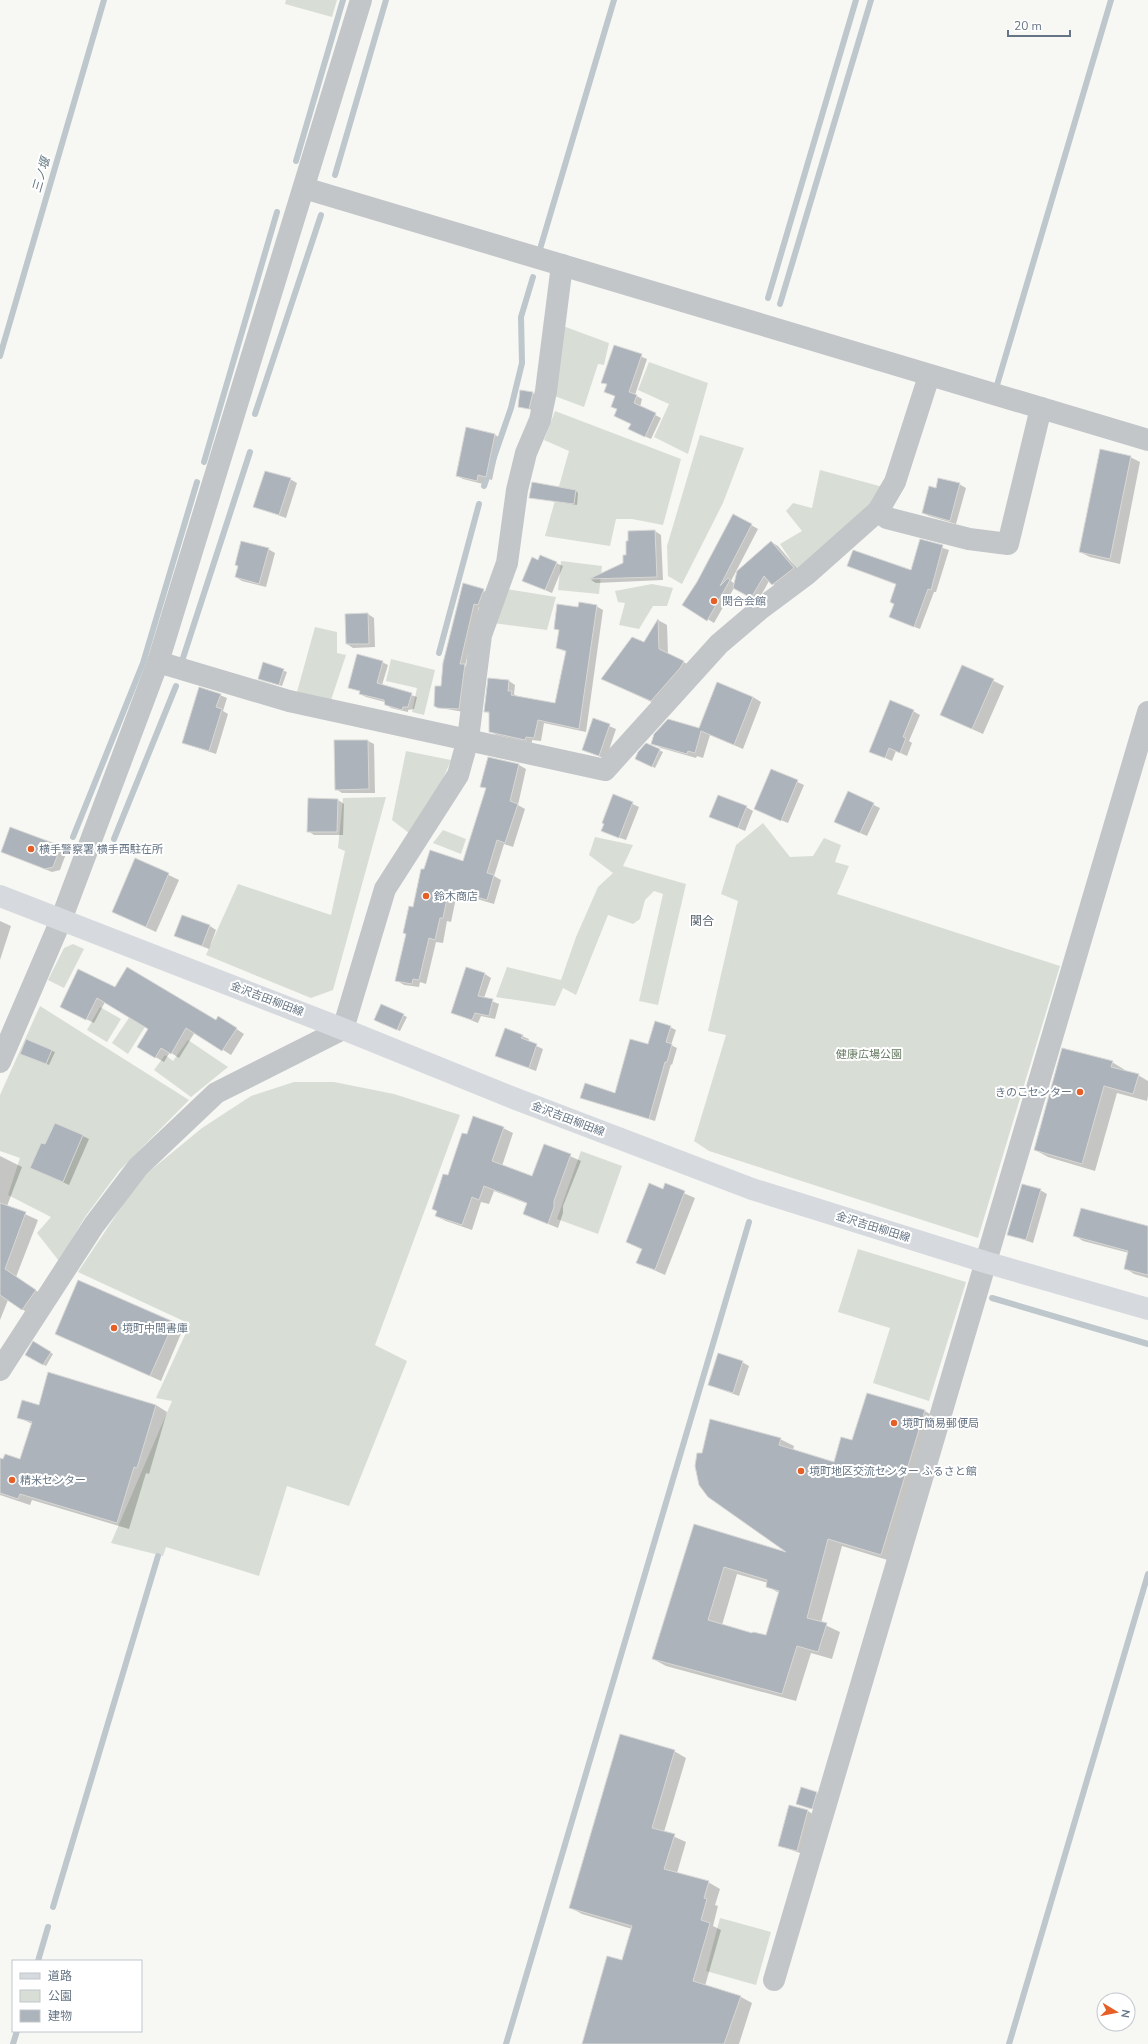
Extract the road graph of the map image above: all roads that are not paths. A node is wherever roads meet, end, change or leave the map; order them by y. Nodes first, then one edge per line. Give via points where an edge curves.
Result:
1 (361, 0) edge
2 (304, 188) junction
3 (562, 265) junction
4 (929, 376) junction
5 (1041, 408) junction
6 (1148, 440) edge
7 (878, 511) junction
8 (158, 662) junction
9 (1148, 712) edge
10 (468, 739) junction
11 (0, 896) edge
12 (61, 920) junction
13 (343, 1029) junction
14 (0, 1062) edge
15 (985, 1262) junction
16 (1148, 1309) edge
17 (0, 1370) edge
18 (774, 1980) dead end

1 - 2 street
2 - 3 street
2 - 8 street
3 - 4 street
3 - 10 street via 546,391 540,420 526,453 517,490 507,563 481,635
4 - 5 street
4 - 7 street via 895,482
5 - 6 street
5 - 7 street via 1008,544 969,539 887,518
7 - 10 street via 806,575 719,644 605,770
8 - 10 street via 289,701
8 - 12 street
9 - 15 street
10 - 13 street via 458,775 385,889
11 - 12 main road, 金沢吉田柳田線
12 - 13 main road, 金沢吉田柳田線
12 - 14 street
13 - 15 main road, 金沢吉田柳田線 via 516,1099 752,1189
13 - 17 street via 216,1093 138,1168 94,1225
15 - 16 main road, 金沢吉田柳田線
15 - 18 street

